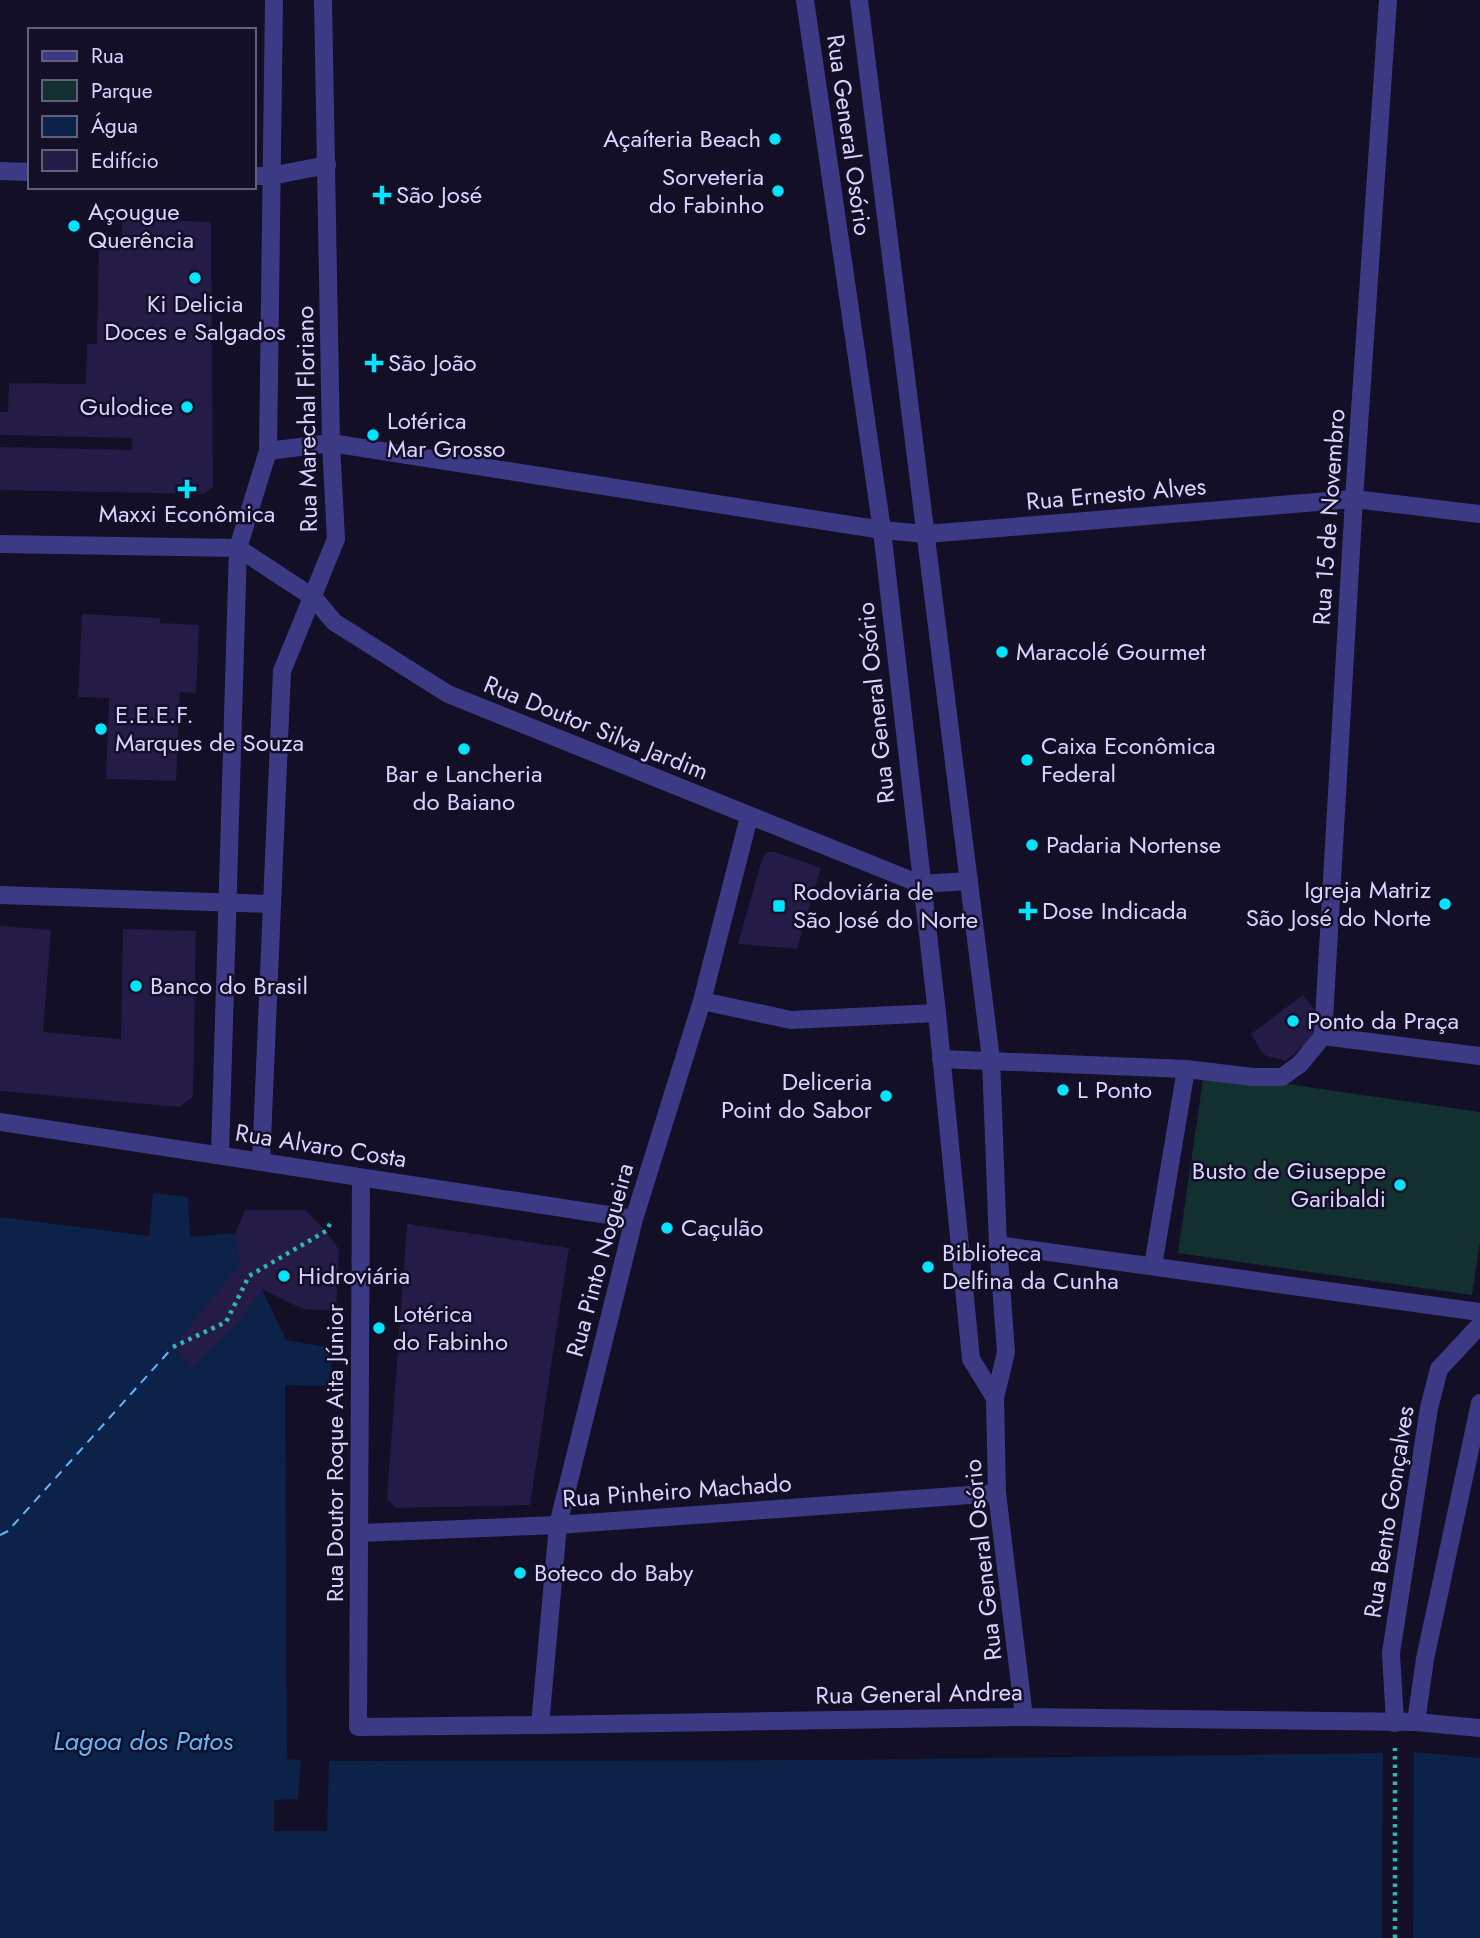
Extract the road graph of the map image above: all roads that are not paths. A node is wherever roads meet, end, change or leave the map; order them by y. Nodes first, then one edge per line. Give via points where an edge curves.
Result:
1 (274, 0) edge
2 (323, 0) edge
3 (804, 0) edge
4 (859, 0) edge
5 (1388, 0) edge
6 (327, 165) junction
7 (0, 171) edge
8 (28, 172) edge
9 (262, 176) edge
10 (331, 443) junction
11 (268, 451) junction
12 (1354, 499) junction
13 (1480, 514) edge
14 (883, 530) junction
15 (926, 534) junction
16 (0, 544) edge
17 (238, 548) junction
18 (314, 598) junction
19 (750, 817) junction
20 (969, 881) junction
21 (920, 884) junction
22 (0, 895) edge
23 (228, 904) junction
24 (271, 904) junction
25 (702, 1001) junction
26 (937, 1013) junction
27 (1322, 1036) junction
28 (1480, 1056) edge
29 (941, 1059) junction
30 (991, 1059) junction
31 (1186, 1069) junction
32 (0, 1122) edge
33 (220, 1155) junction
34 (261, 1162) junction
35 (361, 1178) junction
36 (634, 1219) junction
37 (998, 1245) junction
38 (1153, 1266) junction
39 (1480, 1312) edge
40 (1480, 1325) edge
41 (995, 1398) junction
42 (1480, 1403) edge
43 (997, 1493) junction
44 (558, 1525) junction
45 (360, 1534) junction
46 (1024, 1717) junction
47 (1416, 1722) junction
48 (1395, 1723) junction
49 (540, 1724) junction
50 (358, 1727) joint
51 (1480, 1728) edge

1 - 9 street, Rua Marechal Floriano
2 - 6 street, Rua Marechal Floriano
3 - 14 street, Rua General Osório
4 - 15 street, Rua General Osório
5 - 12 street, Rua 15 de Novembro
6 - 9 street
6 - 10 street, Rua Marechal Floriano
7 - 8 street
9 - 11 street, Rua Marechal Floriano
10 - 11 street, Rua Ernesto Alves
10 - 14 street, Rua Ernesto Alves
10 - 18 street, Rua Marechal Floriano via 336,539
11 - 17 street, Rua Marechal Floriano
12 - 13 street, Rua Ernesto Alves
12 - 15 street, Rua Ernesto Alves
12 - 27 street, Rua 15 de Novembro
14 - 15 street, Rua Ernesto Alves
14 - 21 street, Rua General Osório
15 - 20 street, Rua General Osório
16 - 17 street
17 - 18 street, Rua Doutor Silva Jardim
17 - 23 street, Rua Marechal Floriano
18 - 19 street, Rua Doutor Silva Jardim via 334,622 448,694
18 - 24 street, Rua Marechal Floriano via 282,671
19 - 21 street, Rua Doutor Silva Jardim
19 - 25 street, Rua Pinto Nogueira
20 - 21 street, Rua Doutor Silva Jardim
20 - 30 street, Rua General Osório
21 - 26 street, Rua General Osório
22 - 23 street
23 - 24 street
23 - 33 street, Rua Marechal Floriano
24 - 34 street, Rua Marechal Floriano
25 - 26 street via 791,1020
25 - 36 street, Rua Pinto Nogueira
26 - 29 street, Rua General Osório
27 - 28 street
27 - 31 street via 1300,1064 1282,1077
29 - 30 street
29 - 41 street, Rua General Osório via 971,1359
30 - 31 street
30 - 37 street, Rua General Osório
31 - 38 street
32 - 33 street, Rua Alvaro Costa
33 - 34 street, Rua Alvaro Costa
34 - 35 street, Rua Alvaro Costa
35 - 36 street, Rua Alvaro Costa
35 - 45 street, Rua Doutor Roque Aita Júnior
36 - 44 street, Rua Pinto Nogueira
37 - 38 street
37 - 41 street, Rua General Osório via 1006,1352
38 - 39 street
40 - 48 street, Rua Bento Gonçalves via 1439,1368 1429,1408 1391,1653
41 - 43 street, Rua General Osório
42 - 47 street
43 - 44 street, Rua Pinheiro Machado
43 - 46 street, Rua General Osório
44 - 45 street, Rua Pinheiro Machado
44 - 49 street, Rua Pinto Nogueira
45 - 50 street, Rua Doutor Roque Aita Júnior
46 - 48 street, Rua General Andrea
46 - 49 street, Rua General Andrea
47 - 48 street, Rua General Andrea
47 - 51 street, Rua General Andrea
49 - 50 street, Rua General Andrea

